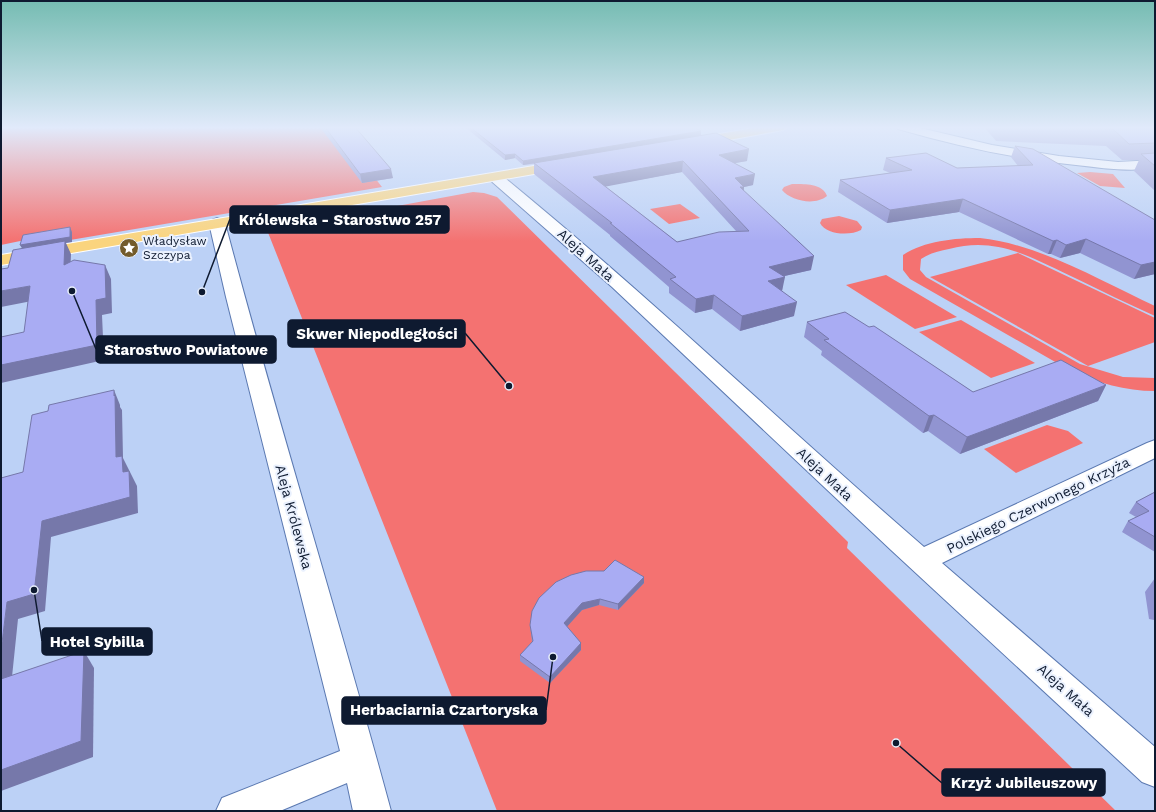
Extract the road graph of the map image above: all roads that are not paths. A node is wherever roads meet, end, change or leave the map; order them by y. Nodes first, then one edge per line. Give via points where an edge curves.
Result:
1 (562, 165) edge
2 (1113, 165) edge
3 (1151, 165) edge
4 (495, 177) junction
5 (217, 224) junction
6 (1, 260) edge
7 (1155, 448) edge
8 (921, 561) junction
9 (360, 760) junction
10 (1155, 770) edge
11 (235, 811) edge
12 (372, 811) edge

1 - 4 main road
2 - 3 street
4 - 5 main road
4 - 8 street, Aleja Mała via 534,208
5 - 6 main road
5 - 9 street, Aleja Królewska via 244,333
7 - 8 street, Polskiego Czerwonego Krzyża
8 - 10 street, Aleja Mała
9 - 11 street
9 - 12 street, Aleja Królewska

